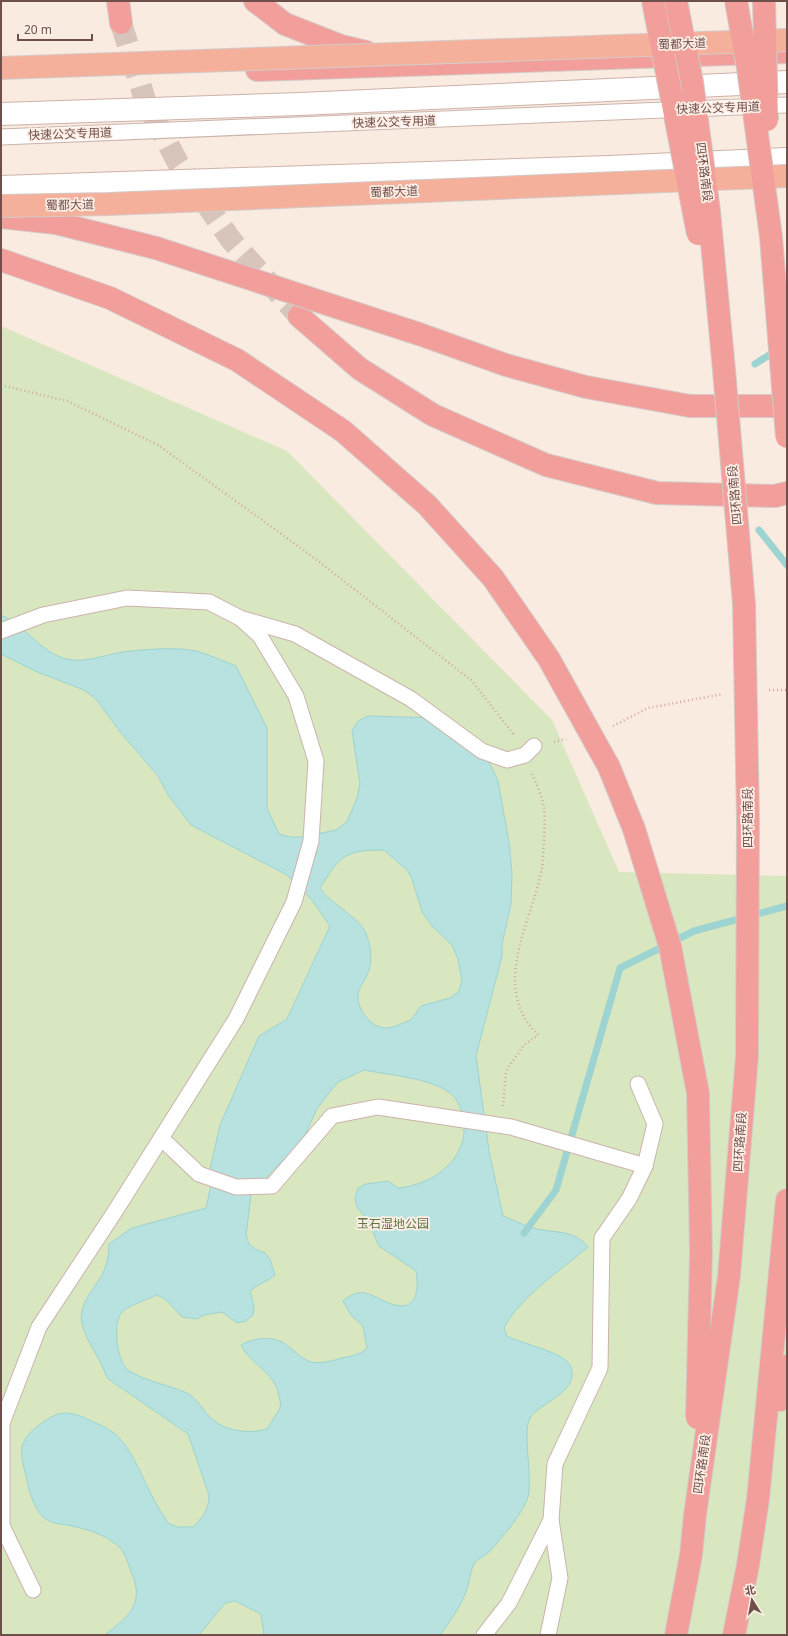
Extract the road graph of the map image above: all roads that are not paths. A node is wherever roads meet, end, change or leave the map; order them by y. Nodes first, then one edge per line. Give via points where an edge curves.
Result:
1 (118, 1) edge
2 (255, 1) edge
3 (653, 1) edge
4 (676, 1) edge
5 (736, 1) edge
6 (764, 1) edge
7 (121, 23) tunnel mouth
8 (787, 40) edge
9 (787, 52) edge
10 (418, 64) junction
11 (1, 68) edge
12 (1, 78) edge
13 (787, 82) edge
14 (787, 106) edge
15 (1, 114) edge
16 (1, 137) edge
17 (787, 159) edge
18 (787, 176) edge
19 (1, 187) edge
20 (1, 206) edge
21 (1, 217) edge
22 (771, 237) junction
23 (1, 260) edge
24 (299, 316) tunnel mouth
25 (724, 370) junction
26 (787, 404) edge
27 (787, 437) edge
28 (787, 493) edge
29 (239, 618) junction
30 (1, 631) edge
31 (534, 746) road end
32 (638, 1084) dead end
33 (161, 1138) junction
34 (645, 1166) junction
35 (787, 1200) edge
36 (787, 1366) edge
37 (758, 1499) junction
38 (695, 1515) junction
39 (551, 1520) junction
40 (2, 1526) edge
41 (33, 1590) dead end
42 (484, 1635) edge
43 (548, 1635) edge
44 (676, 1635) edge
45 (734, 1635) edge

1 - 7 highway
2 - 10 highway via 285,24 341,46
3 - 25 highway, bridge
4 - 25 highway, 四环路南段, bridge via 692,82 709,211
5 - 22 highway, bridge via 748,68
6 - 22 highway, bridge
8 - 11 highway, 蜀都大道, bridge
9 - 10 highway
10 - 12 highway
13 - 15 main road via 300,104
14 - 16 lane, 快速公交专用道, bridge
17 - 19 main road
18 - 20 highway, 蜀都大道, bridge
21 - 26 highway, bridge via 56,223 156,248 506,365 586,387 690,406
22 - 27 highway, bridge
23 - 38 highway, bridge via 110,298 237,360 343,431 427,505 493,578 549,659 609,767 634,829 670,946 698,1093 701,1252
24 - 28 highway via 360,369 433,415 546,465 657,493 775,496
25 - 38 highway, 四环路南段, bridge via 744,604 748,820 747,1056 729,1276
29 - 30 lane via 209,602 127,598 43,615
29 - 31 lane via 295,634 411,699 482,751 507,760 525,755
29 - 33 lane via 260,636 296,696 316,761 310,841 294,902 236,1019
32 - 34 lane via 655,1124
33 - 34 lane via 199,1174 236,1188 272,1186 332,1116 378,1107 511,1127
33 - 40 lane via 39,1327 2,1423
34 - 39 lane via 629,1199 602,1238 600,1368 555,1464
35 - 37 highway
36 - 37 highway
37 - 45 highway
38 - 44 highway, 四环路南段, bridge via 691,1555
39 - 42 lane via 508,1602
39 - 43 lane via 560,1578
40 - 41 lane

